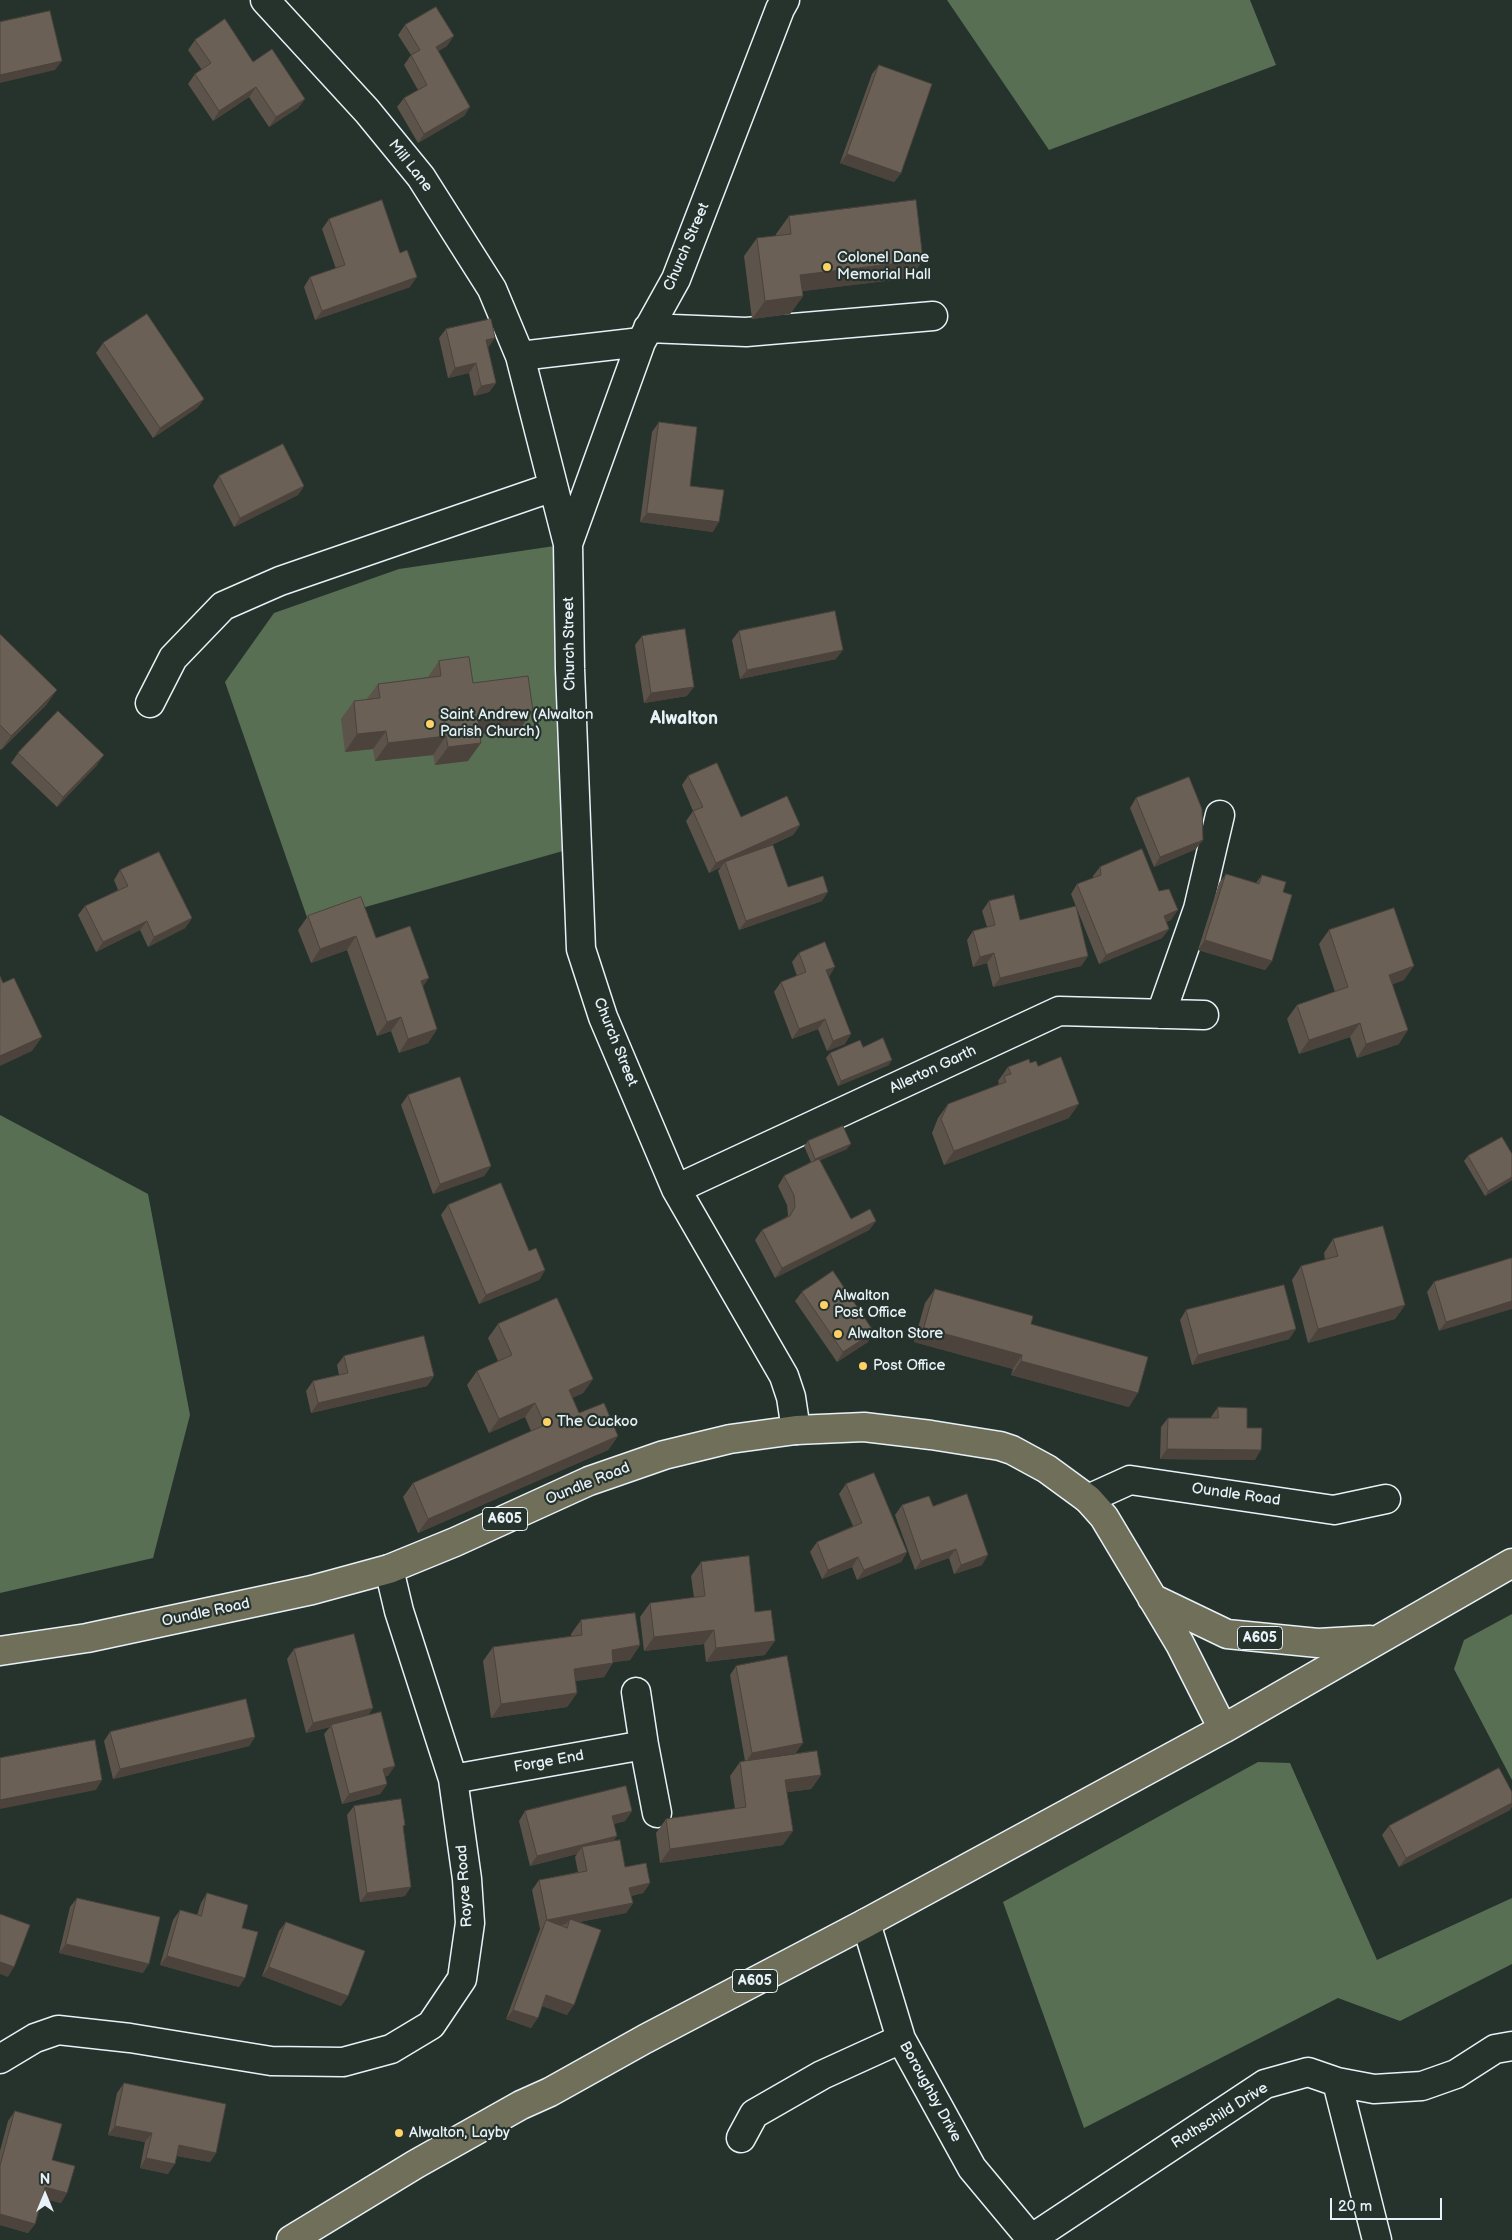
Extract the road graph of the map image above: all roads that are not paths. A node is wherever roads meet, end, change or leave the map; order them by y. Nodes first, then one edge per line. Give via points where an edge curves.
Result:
1 (265, 0) edge
2 (780, 3) edge
3 (933, 316) dead end
4 (645, 335) junction
5 (520, 356) junction
6 (553, 487) junction
7 (568, 544) junction
8 (150, 703) dead end
9 (1220, 815) dead end
10 (1161, 1014) junction
11 (1204, 1015) dead end
12 (676, 1189) junction
13 (796, 1430) junction
14 (1088, 1499) junction
15 (1386, 1500) dead end
16 (1512, 1563) edge
17 (389, 1568) junction
18 (1152, 1598) junction
19 (1376, 1639) junction
20 (0, 1651) edge
21 (636, 1692) dead end
22 (1223, 1728) junction
23 (644, 1746) junction
24 (453, 1779) junction
25 (657, 1813) dead end
26 (866, 1923) junction
27 (900, 2039) junction
28 (1512, 2046) edge
29 (0, 2059) edge
30 (1337, 2082) junction
31 (741, 2138) dead end
32 (1032, 2239) edge
33 (290, 2240) edge
34 (1377, 2240) edge

1 - 5 street, Mill Lane via 367,111 421,177 492,290
2 - 4 street, Church Street via 676,279
3 - 4 street via 746,332
4 - 5 street
4 - 7 street, Church Street
5 - 6 street, Mill Lane
6 - 7 street, Mill Lane
6 - 8 street via 280,581 223,606 173,658
7 - 12 street, Church Street via 582,949 603,1017
9 - 10 street via 1198,909
10 - 11 street, Allerton Garth
10 - 12 street, Allerton Garth via 1059,1011
12 - 13 street, Church Street via 784,1376 792,1396
13 - 14 main road, Oundle Road / A605 via 864,1427 1000,1446 1047,1469
13 - 17 main road, Oundle Road / A605 via 730,1439 664,1455 590,1481
14 - 15 street, Oundle Road via 1130,1480 1334,1510
14 - 18 main road, Oundle Road / A605 via 1104,1517
16 - 19 main road, A605
17 - 20 main road, Oundle Road / A605 via 292,1596 87,1638
17 - 24 street, Royce Road via 399,1611
18 - 19 main road, A605 via 1227,1634 1318,1643
18 - 22 main road, Oundle Road / A605 via 1180,1644
19 - 22 main road, A605
21 - 23 street
22 - 26 main road, A605
23 - 24 street, Forge End
23 - 25 street
24 - 29 street, Royce Road via 470,1923 462,1979 432,2025 391,2049 343,2062 271,2060 58,2030 35,2038
26 - 27 street, Boroughby Drive
26 - 33 main road, A605 via 521,2105
27 - 31 street via 822,2075 754,2114
27 - 32 street, Boroughby Drive via 972,2168
28 - 30 street, Rothschild Drive via 1495,2049 1456,2074 1422,2086 1374,2089
30 - 32 street, Rothschild Drive via 1308,2072 1266,2084
30 - 34 street

